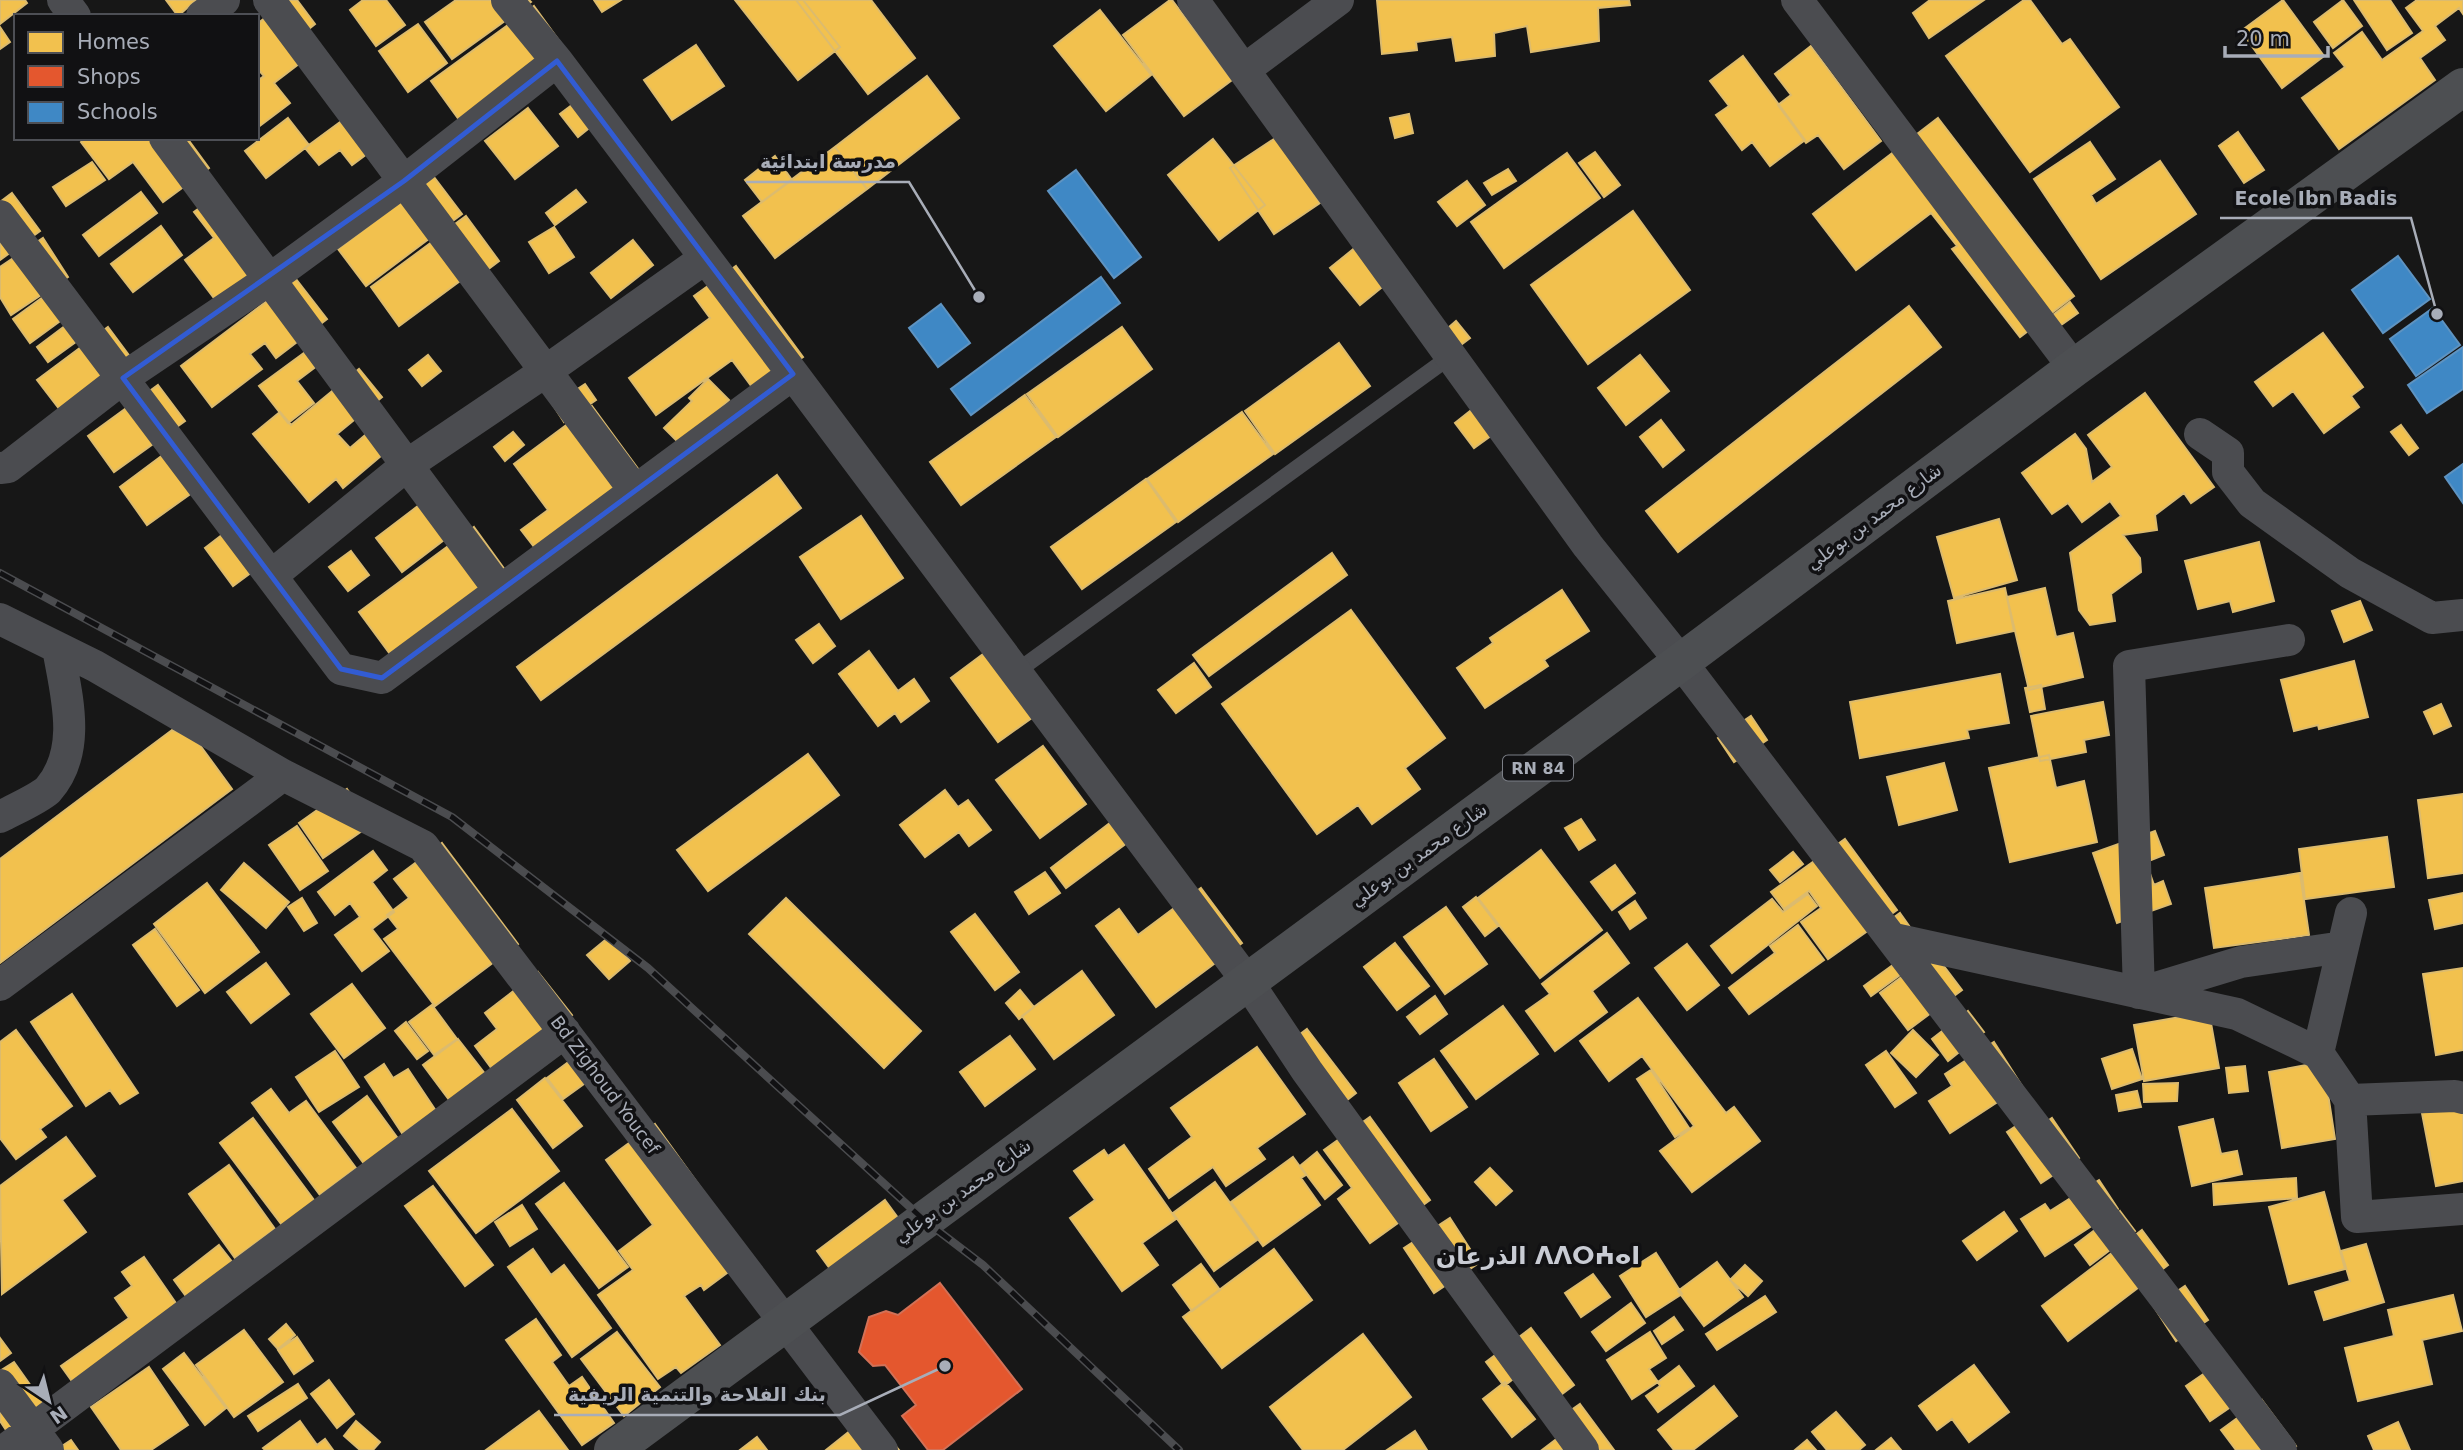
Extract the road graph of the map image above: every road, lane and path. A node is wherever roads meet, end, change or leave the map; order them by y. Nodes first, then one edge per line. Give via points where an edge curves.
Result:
1 (224, 0) edge
2 (269, 0) edge
3 (507, 0) edge
4 (1193, 0) edge
5 (1338, 0) edge
6 (1797, 0) edge
7 (205, 14) edge
8 (557, 61) junction
9 (1244, 70) junction
10 (2463, 87) edge
11 (167, 140) edge
12 (404, 181) junction
13 (0, 216) edge
14 (704, 259) junction
15 (270, 279) junction
16 (1451, 356) junction
17 (2074, 368) junction
18 (545, 371) junction
19 (793, 374) junction
20 (123, 379) junction
21 (2200, 434) dead end
22 (407, 465) junction
23 (0, 468) edge
24 (635, 491) junction
25 (271, 576) junction
26 (500, 591) junction
27 (2463, 615) edge
28 (0, 619) edge
29 (2289, 640) dead end
30 (58, 648) junction
31 (1681, 662) junction
32 (1016, 672) junction
33 (283, 775) junction
34 (0, 817) edge
35 (2351, 913) dead end
36 (1894, 939) junction
37 (2343, 947) junction
38 (1247, 981) junction
39 (0, 985) edge
40 (2139, 993) junction
41 (565, 1032) junction
42 (2318, 1053) junction
43 (2463, 1098) edge
44 (2350, 1100) junction
45 (2463, 1209) edge
46 (785, 1324) junction
47 (0, 1385) edge
48 (41, 1439) edge
49 (5, 1450) edge
50 (613, 1450) edge
51 (882, 1450) edge
52 (1583, 1450) edge
53 (2281, 1450) edge

1 - 7 street
2 - 12 street
3 - 8 street
4 - 9 street
5 - 9 street
6 - 17 street
8 - 12 street
8 - 14 street
9 - 16 street
10 - 17 main road, شارع محمد بن بوعلي / RN 84
11 - 15 street
12 - 15 street
12 - 18 street
13 - 20 street
14 - 18 street
14 - 19 street
15 - 20 street
15 - 22 street
16 - 31 street via 1588,546
16 - 32 lane
17 - 31 main road, شارع محمد بن بوعلي / RN 84
18 - 22 street
18 - 24 street
19 - 24 street
19 - 32 street
20 - 23 street via 8,467
20 - 25 street
21 - 27 street via 2228,453 2228,472 2252,503 2350,573 2432,618
22 - 25 street
22 - 26 street
24 - 26 street
25 - 26 street via 341,669 382,678
28 - 30 street, Bd Zighoud Youcef
29 - 40 street via 2129,666
30 - 33 street, Bd Zighoud Youcef
30 - 34 street via 70,720 67,756 47,791
31 - 36 street
31 - 38 main road, شارع محمد بن بوعلي / RN 84
32 - 38 street
33 - 39 street
33 - 41 street, Bd Zighoud Youcef via 424,846
35 - 37 street
36 - 40 street
36 - 53 street
37 - 40 street via 2241,962
37 - 42 street
38 - 46 main road, شارع محمد بن بوعلي / RN 84
38 - 52 street via 1307,1071
40 - 42 street via 2237,1014
41 - 46 street, Bd Zighoud Youcef
41 - 48 street
42 - 44 street
43 - 44 street
44 - 45 street via 2357,1217
46 - 50 main road, شارع محمد بن بوعلي / RN 84
46 - 51 street, Bd Zighoud Youcef
47 - 48 street
48 - 49 street

